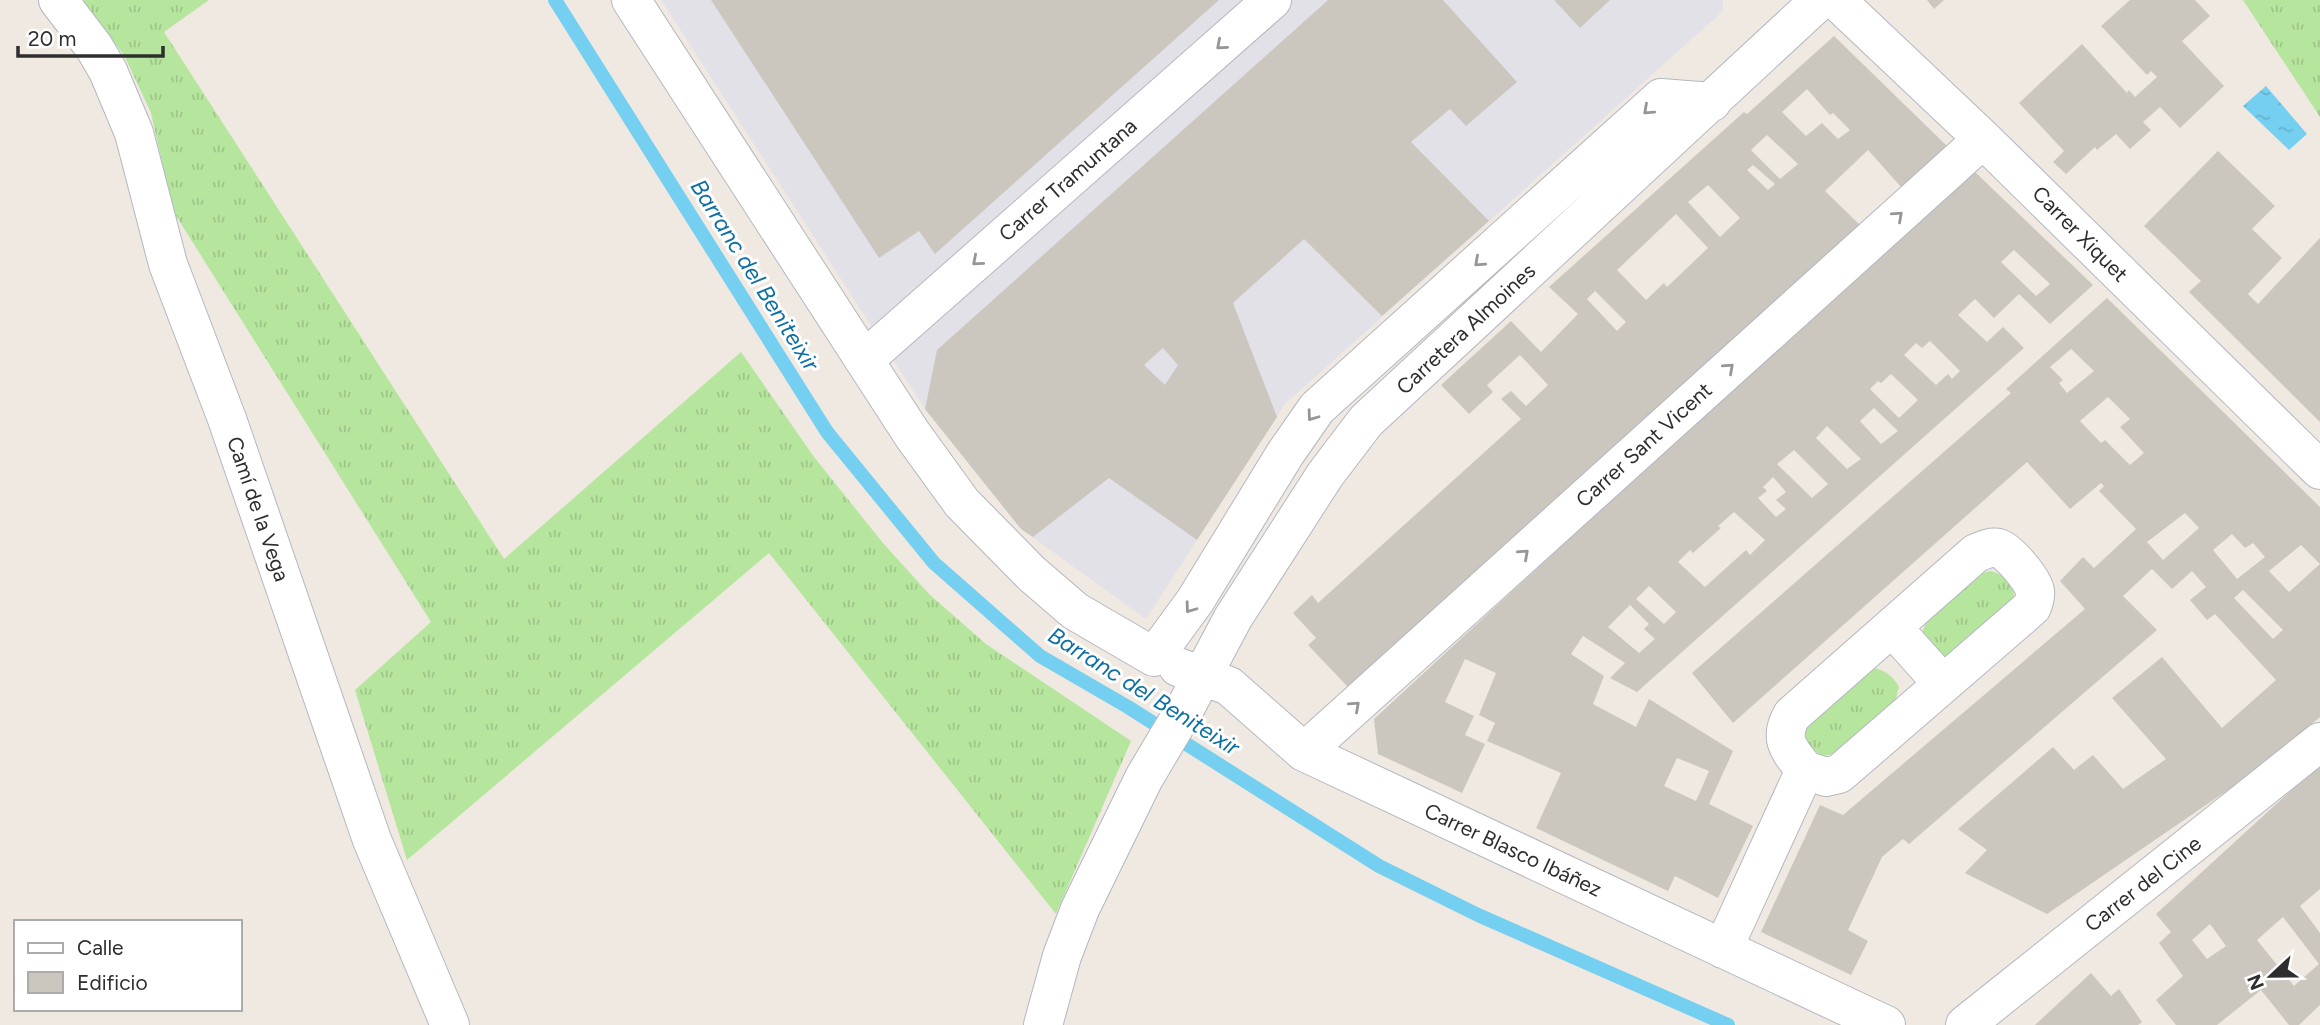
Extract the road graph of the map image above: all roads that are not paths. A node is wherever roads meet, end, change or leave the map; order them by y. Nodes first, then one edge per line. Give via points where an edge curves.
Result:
1 (58, 0) edge
2 (631, 0) edge
3 (1272, 0) edge
4 (1820, 0) edge
5 (1836, 0) edge
6 (1712, 102) junction
7 (1983, 139) junction
8 (864, 360) junction
9 (2320, 470) edge
10 (1892, 627) junction
11 (1154, 657) junction
12 (1202, 675) junction
13 (1943, 684) junction
14 (2320, 742) edge
15 (1304, 752) junction
16 (1805, 769) junction
17 (1723, 949) junction
18 (450, 1025) edge
19 (1043, 1025) edge
20 (1886, 1025) edge
21 (1965, 1025) edge

1 - 18 street, Camí de la Vega via 108,71 134,133 168,264 227,419 372,840
2 - 8 street, Carrer Blasco Ibáñez
3 -> 8 street, Carrer Tramuntana
4 - 6 street, Carretera Almoines
5 - 7 street, Carrer Xiquet
6 -> 11 street via 1661,98 1317,408 1195,601
6 - 12 street, Carretera Almoines via 1366,421 1325,475
7 - 9 street, Carrer Xiquet
15 -> 7 street, Carrer Sant Vicent
8 - 11 street, Carrer Blasco Ibáñez via 962,503 1075,611
10 - 13 street
10 - 13 street via 1976,553 1999,548 2021,568 2034,586 2032,607
10 - 16 street via 1792,715 1785,737
11 - 12 street, Carrer Blasco Ibáñez
12 - 15 street, Carrer Blasco Ibáñez via 1229,686
12 - 19 street, Carretera Almoines via 1144,778 1080,909
13 - 16 street via 1839,774 1826,777
14 - 21 street, Carrer del Cine
15 - 17 street, Carrer Blasco Ibáñez
16 - 17 street
17 - 20 street, Carrer Blasco Ibáñez

